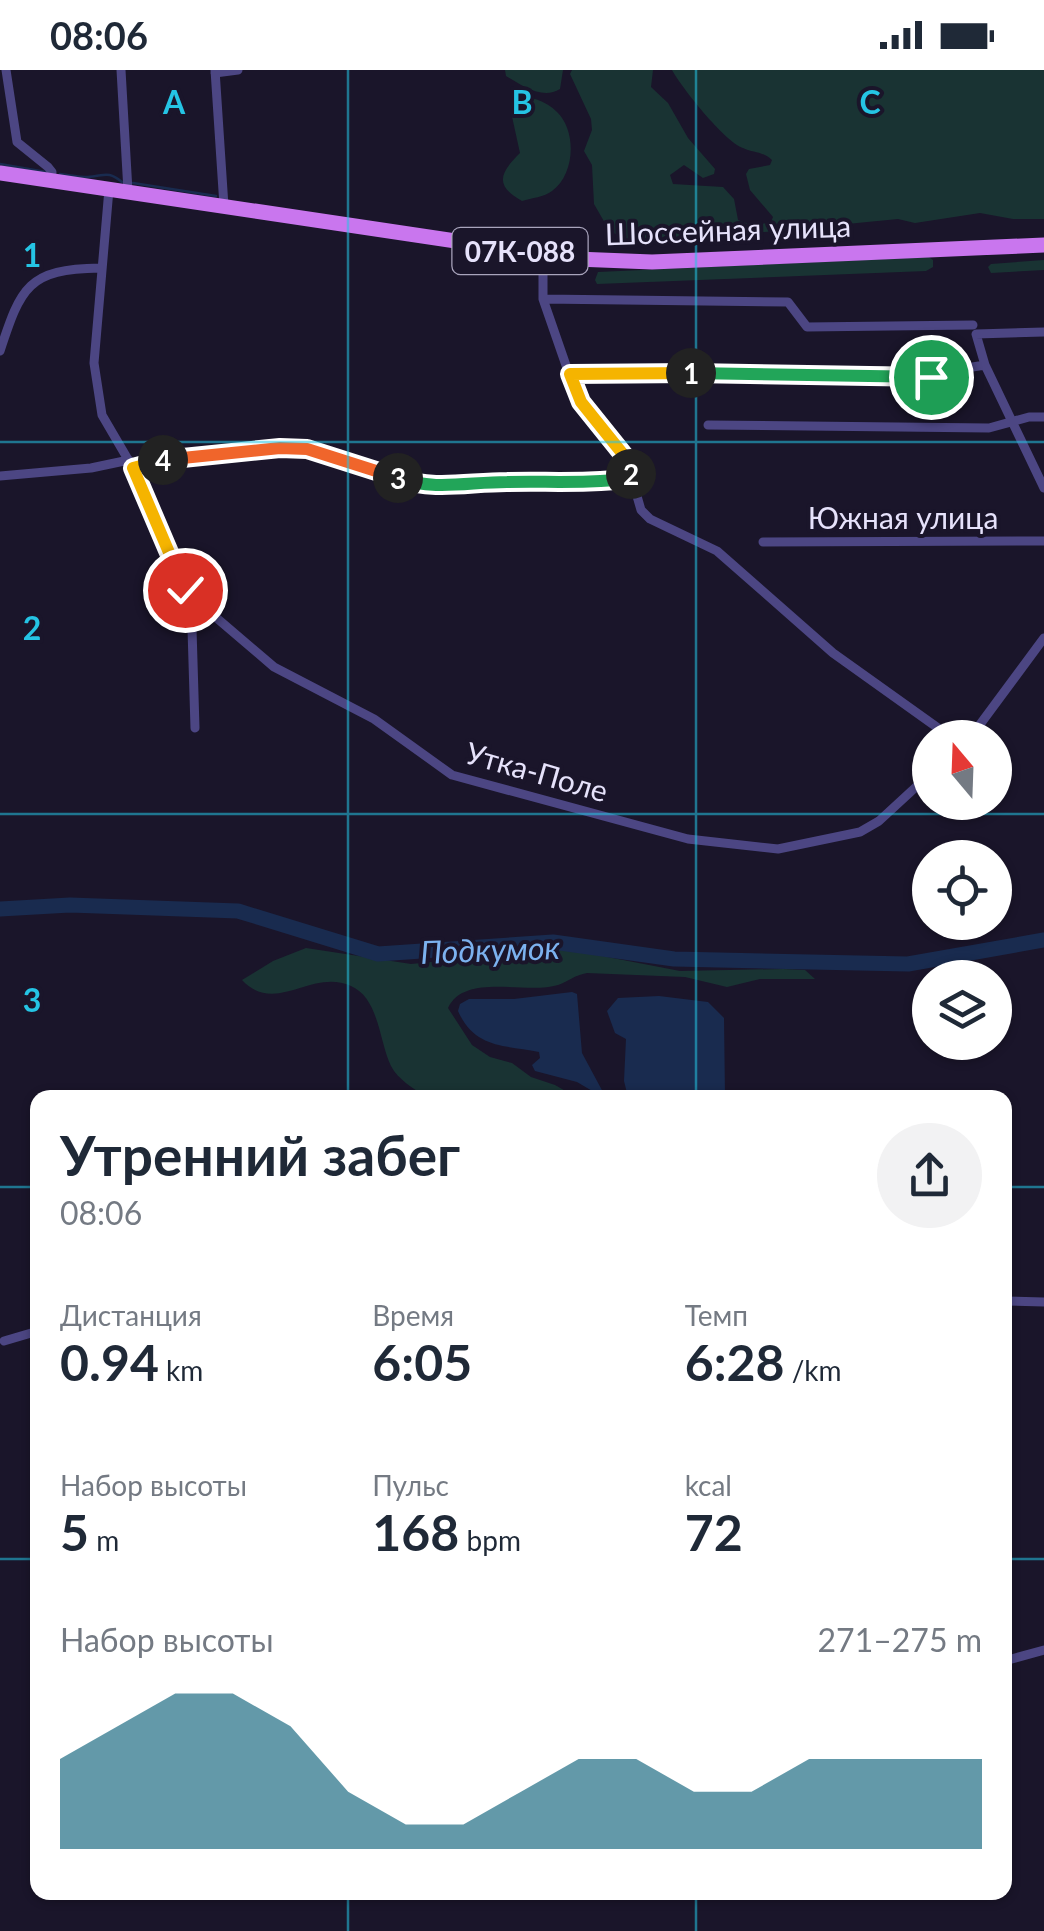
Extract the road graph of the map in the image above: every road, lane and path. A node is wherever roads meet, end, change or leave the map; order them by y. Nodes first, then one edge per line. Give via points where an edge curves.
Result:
1 (6, 70) edge
2 (121, 70) edge
3 (238, 70) edge
4 (215, 71) edge
5 (0, 173) edge
6 (51, 181) junction
7 (109, 189) junction
8 (128, 191) junction
9 (224, 206) junction
10 (1044, 244) edge
11 (543, 254) junction
12 (100, 268) junction
13 (543, 299) junction
14 (974, 329) junction
15 (1044, 332) edge
16 (0, 352) edge
17 (985, 365) junction
18 (570, 374) junction
19 (1044, 417) edge
20 (1012, 423) junction
21 (708, 425) dead end
22 (131, 464) junction
23 (0, 476) edge
24 (632, 478) junction
25 (1044, 488) edge
26 (1044, 541) edge
27 (763, 542) dead end
28 (191, 596) junction
29 (1044, 638) edge
30 (927, 720) edge
31 (983, 720) edge
32 (195, 728) dead end
33 (912, 791) edge
34 (1012, 1300) edge
35 (1044, 1302) edge
36 (30, 1333) edge
37 (4, 1341) dead end
38 (1044, 1650) edge
39 (1012, 1659) edge

1 - 6 street via 18,142 48,167
2 - 8 street
3 - 4 street
4 - 9 street
5 - 6 main road, Шоссейная улица / 07К-088
6 - 7 main road, Шоссейная улица / 07К-088
7 - 8 main road, Шоссейная улица / 07К-088
7 - 12 street, Утка-Поле
8 - 9 main road, Шоссейная улица / 07К-088
9 - 11 main road, Шоссейная улица / 07К-088
10 - 11 main road, Шоссейная улица / 07К-088 via 652,262
11 - 13 street
12 - 16 street via 55,271 36,280 22,294
12 - 22 street, Утка-Поле via 94,363 102,415
13 - 14 street via 788,302 807,327
13 - 18 street
14 - 15 street
14 - 17 street
17 - 18 street via 931,377
17 - 20 street
18 - 24 street via 581,402 626,458
19 - 20 street
20 - 21 street
20 - 25 street
22 - 23 street
22 - 24 street via 280,448 307,449 419,485
22 - 28 street, Утка-Поле
24 - 30 street via 650,519 717,551 833,652
26 - 27 street, Южная улица
28 - 32 street
28 - 33 street, Утка-Поле via 274,667 374,719 452,775 688,840 778,849 860,832
29 - 31 street
34 - 35 street
36 - 37 street
38 - 39 street

